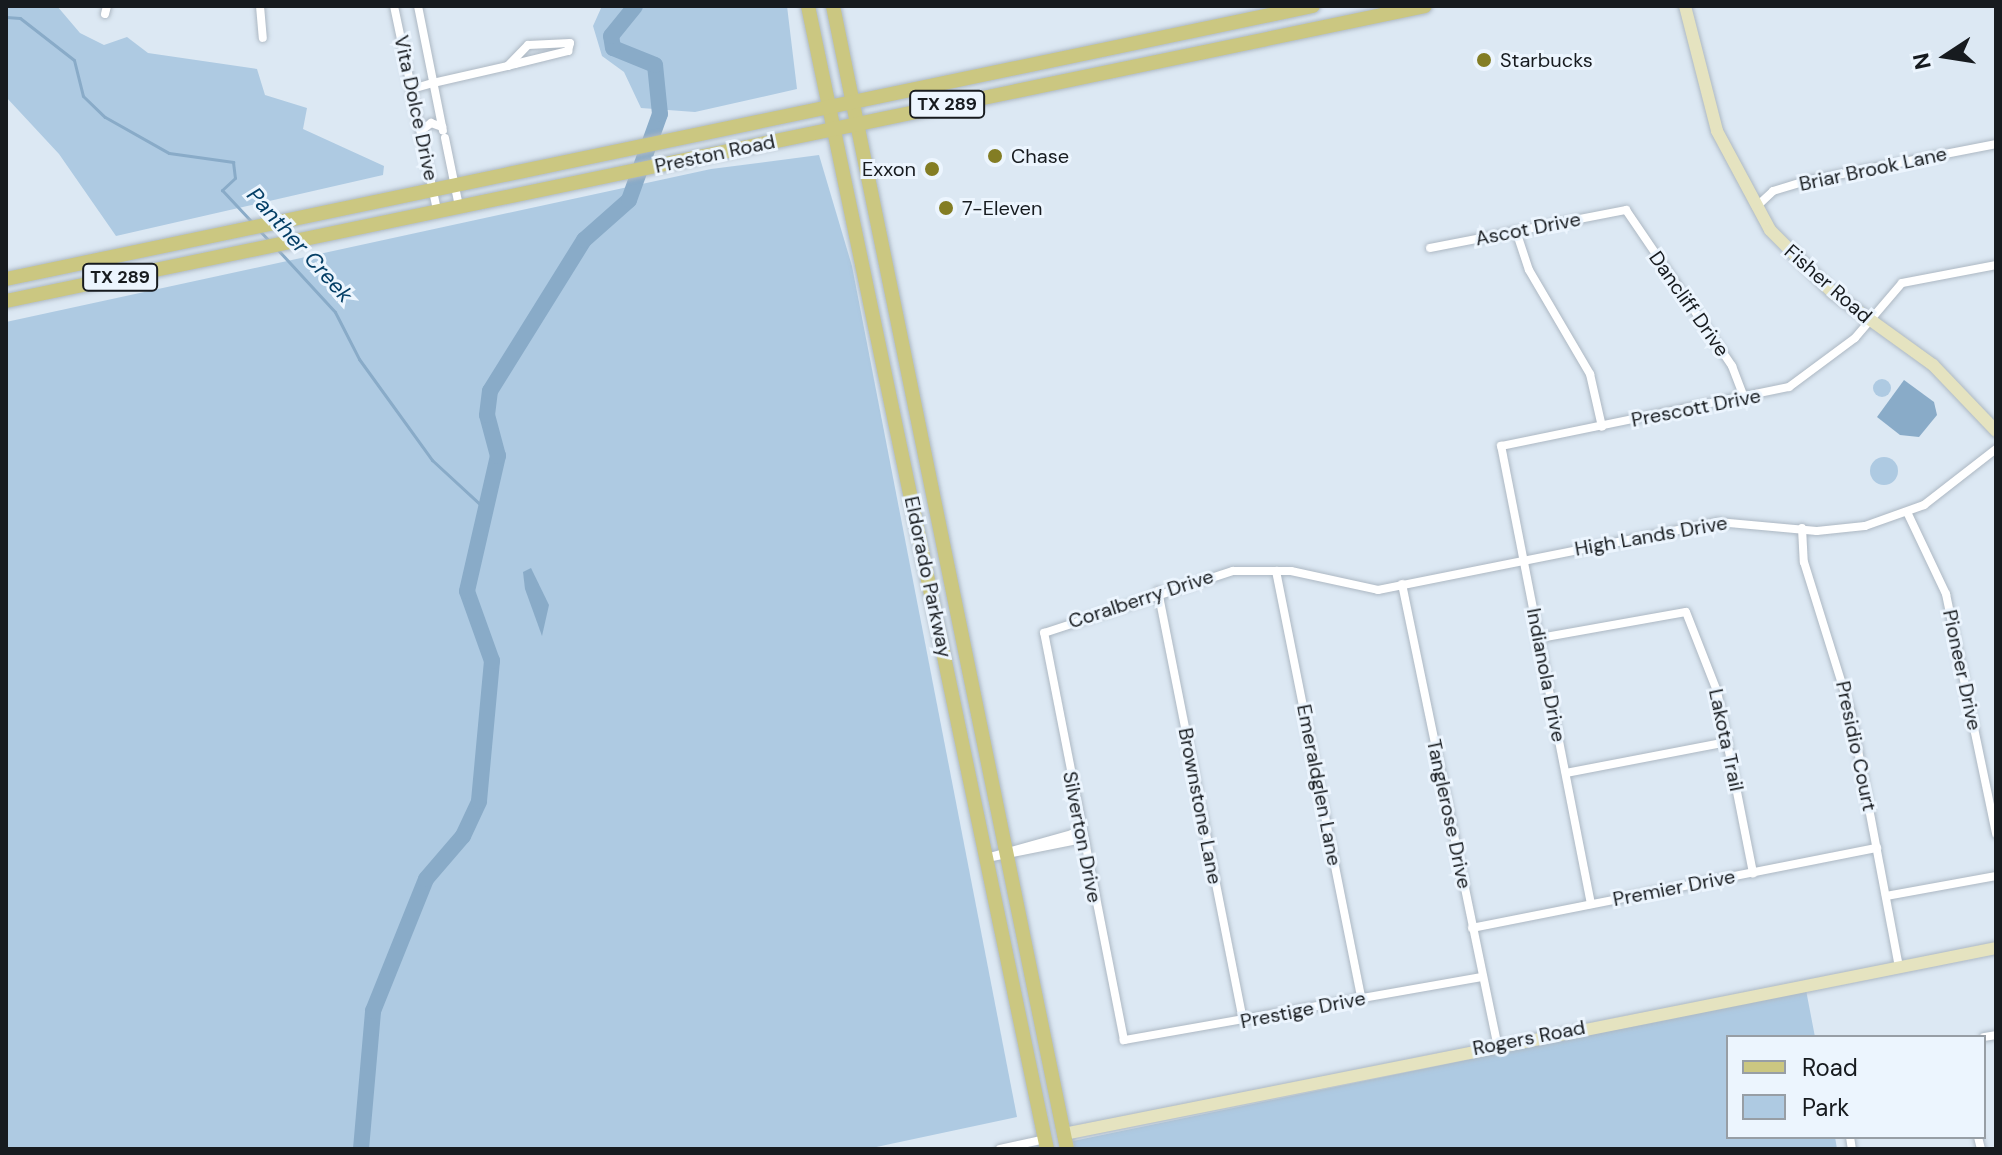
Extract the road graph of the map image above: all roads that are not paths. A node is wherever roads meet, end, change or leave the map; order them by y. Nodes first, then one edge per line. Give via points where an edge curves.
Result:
1 (260, 6) edge
2 (394, 6) edge
3 (418, 6) edge
4 (808, 6) edge
5 (833, 6) edge
6 (1313, 6) edge
7 (1425, 6) edge
8 (1685, 6) edge
9 (1375, 11) edge
10 (263, 38) dead end
11 (1130, 41) junction
12 (1135, 65) junction
13 (508, 66) junction
14 (433, 83) junction
15 (412, 89) junction
16 (852, 98) junction
17 (830, 103) junction
18 (856, 123) junction
19 (835, 128) junction
20 (421, 131) junction
21 (444, 132) junction
22 (1996, 144) edge
23 (455, 184) junction
24 (433, 189) junction
25 (459, 206) junction
26 (1756, 207) junction
27 (437, 210) junction
28 (1626, 210) joint
29 (1516, 231) junction
30 (1430, 248) dead end
31 (1996, 265) edge
32 (6, 279) edge
33 (6, 301) edge
34 (897, 314) junction
35 (874, 319) junction
36 (1866, 319) junction
37 (1745, 400) junction
38 (1602, 427) junction
39 (1996, 431) edge
40 (1501, 446) joint
41 (1996, 449) edge
42 (933, 491) junction
43 (911, 496) junction
44 (1908, 514) junction
45 (1802, 528) junction
46 (1522, 560) junction
47 (1276, 571) junction
48 (1402, 584) junction
49 (1158, 591) junction
50 (1044, 633) joint
51 (1540, 638) junction
52 (1727, 742) junction
53 (1566, 773) junction
54 (1996, 834) edge
55 (1082, 839) junction
56 (1877, 848) junction
57 (1007, 853) junction
58 (986, 858) junction
59 (1753, 873) junction
60 (1996, 876) edge
61 (1886, 896) junction
62 (1591, 904) junction
63 (1472, 928) junction
64 (1996, 948) edge
65 (1899, 967) junction
66 (1482, 977) junction
67 (1361, 998) junction
68 (1243, 1021) junction
69 (1124, 1040) joint
70 (1497, 1044) junction
71 (1066, 1142) edge
72 (1046, 1144) edge
73 (1000, 1149) edge

1 - 10 street
2 - 15 street, Vita Dolce Drive
3 - 14 street, Vita Dolce Drive
4 - 17 main road, Eldorado Parkway
5 - 16 main road, Eldorado Parkway
6 - 11 main road, Preston Road / TX 289
7 - 9 main road, Preston Road / TX 289
8 - 26 street, Fisher Road via 1704,96
9 - 12 main road, Preston Road / TX 289
11 - 12 main road
11 - 16 main road, Preston Road / TX 289
12 - 18 main road, Preston Road / TX 289
13 - 13 street via 568,51 570,43 528,45
13 - 14 street
14 - 15 street
14 - 21 street, Vita Dolce Drive
15 - 20 street, Vita Dolce Drive
16 - 17 main road, Preston Road / TX 289
16 - 18 main road, Eldorado Parkway
17 - 19 main road, Eldorado Parkway
17 - 23 main road, Preston Road / TX 289
18 - 19 main road, Preston Road / TX 289
18 - 34 main road, Eldorado Parkway
19 - 25 main road, Preston Road / TX 289
19 - 35 main road, Eldorado Parkway
20 - 21 street via 431,123
20 - 24 street, Vita Dolce Drive
21 - 23 street, Vita Dolce Drive
22 - 26 street, Briar Brook Lane via 1806,181 1773,191
23 - 24 main road, Preston Road / TX 289
23 - 25 street, Vita Dolce Drive
24 - 27 street, Vita Dolce Drive
24 - 32 main road, Preston Road / TX 289
25 - 27 main road, Preston Road / TX 289
26 - 36 street, Fisher Road via 1787,251
27 - 33 main road, Preston Road / TX 289
28 - 29 street, Ascot Drive
28 - 37 street, Dancliff Drive via 1732,366
29 - 30 street, Ascot Drive
29 - 38 street via 1529,270 1590,374
31 - 36 street, Prescott Drive via 1917,277 1888,292
34 - 35 main road
34 - 42 main road, Eldorado Parkway
35 - 43 main road, Eldorado Parkway
36 - 37 street, Prescott Drive via 1814,372
36 - 39 street, Fisher Road via 1933,365
37 - 38 street, Prescott Drive
38 - 40 street, Prescott Drive
40 - 46 street, Indianola Drive
41 - 44 street, High Lands Drive
42 - 43 main road
42 - 57 main road, Eldorado Parkway
43 - 58 main road, Eldorado Parkway
44 - 45 street, High Lands Drive via 1839,530
44 - 54 street, Pioneer Drive via 1946,594
45 - 46 street, High Lands Drive via 1718,522
45 - 56 street, Presidio Court via 1804,562 1851,713
46 - 48 street, Coralberry Drive
46 - 51 street, Indianola Drive
47 - 48 street, Coralberry Drive via 1367,590
47 - 49 street, Coralberry Drive via 1233,571
47 - 67 street, Emeraldglen Lane
48 - 63 street, Tanglerose Drive
49 - 50 street, Coralberry Drive
49 - 68 street, Brownstone Lane
50 - 55 street, Silverton Drive
51 - 52 street, Lakota Trail via 1686,612 1717,691
51 - 53 street, Indianola Drive
52 - 53 street
52 - 59 street, Lakota Trail
53 - 62 street, Indianola Drive
55 - 57 street
55 - 69 street, Silverton Drive
56 - 59 street, Premier Drive
56 - 61 street, Presidio Court
57 - 58 street
57 - 71 main road, Eldorado Parkway
58 - 72 main road, Eldorado Parkway
59 - 62 street, Premier Drive
60 - 61 street
61 - 65 street, Presidio Court
62 - 63 street, Premier Drive
63 - 66 street, Tanglerose Drive
64 - 65 street, Rogers Road
65 - 70 street, Rogers Road
66 - 67 street, Prestige Drive
66 - 70 street, Tanglerose Drive
67 - 68 street, Prestige Drive
68 - 69 street, Prestige Drive
70 - 71 street, Rogers Road
71 - 72 main road
72 - 73 street

